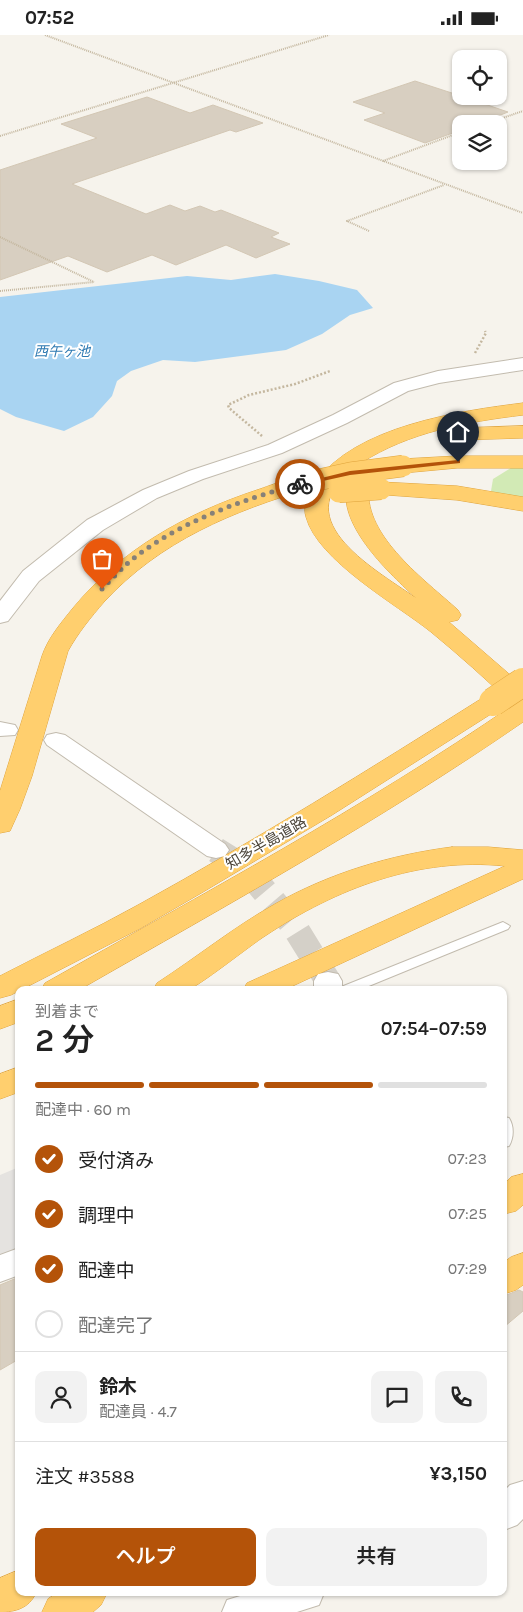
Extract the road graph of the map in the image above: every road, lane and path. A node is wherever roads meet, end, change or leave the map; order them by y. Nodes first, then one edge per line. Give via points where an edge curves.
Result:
1 (45, 35) edge
2 (329, 35) edge
3 (173, 82) junction
4 (523, 111) edge
5 (507, 116) edge
6 (452, 135) edge
7 (0, 136) edge
8 (382, 161) junction
9 (445, 185) junction
10 (523, 213) edge
11 (369, 231) dead end
12 (0, 237) edge
13 (0, 291) edge
14 (523, 363) edge
15 (330, 371) dead end
16 (523, 409) edge
17 (523, 431) edge
18 (279, 447) junction
19 (523, 462) edge
20 (300, 491) junction
21 (523, 504) edge
22 (0, 616) edge
23 (523, 682) edge
24 (523, 688) edge
25 (513, 707) edge
26 (56, 740) dead end
27 (0, 825) edge
28 (216, 850) tunnel mouth
29 (523, 859) edge
30 (523, 869) edge
31 (503, 926) dead end
32 (63, 986) edge
33 (174, 986) edge
34 (267, 986) edge
35 (337, 986) edge
36 (0, 988) edge
37 (15, 1011) edge
38 (0, 1019) edge
39 (15, 1081) edge
40 (0, 1088) edge
41 (15, 1100) edge
42 (0, 1107) edge
43 (523, 1186) edge
44 (507, 1199) edge
45 (15, 1262) edge
46 (523, 1266) edge
47 (0, 1269) edge
48 (507, 1279) edge
49 (523, 1496) edge
50 (507, 1511) edge
51 (15, 1590) edge
52 (83, 1596) edge
53 (295, 1596) edge
54 (0, 1601) edge
55 (62, 1612) edge
56 (241, 1612) edge

1 - 3 path
2 - 3 path
3 - 7 path
3 - 8 path
4 - 5 path
6 - 8 path
8 - 9 path
9 - 10 path
9 - 11 path via 346,221
12 - 13 path via 94,282
14 - 18 street via 438,377 401,387
15 - 18 path via 295,384 249,395 228,405
16 - 25 highway via 426,427 373,447 335,472 320,489 316,506 318,521 329,538 370,576 473,653
17 - 24 highway via 450,435 410,445 370,465 361,475 355,496 367,532
18 - 22 street via 181,481 95,525 31,576
19 - 20 highway, bridge via 403,466 350,473
20 - 21 highway, bridge via 337,493 382,489 457,493
20 - 27 highway via 250,499 189,525 130,562 102,589 56,650
23 - 25 highway, 知多半島道路, bridge
25 - 32 highway, 知多半島道路 via 449,761 326,837
25 - 36 highway, 知多半島道路 via 389,769 147,912
26 - 28 street
29 - 33 highway via 468,855 432,858 364,874 292,907
30 - 34 highway
31 - 35 lane
37 - 38 highway
39 - 40 highway
41 - 42 highway
43 - 44 highway
45 - 47 street
46 - 48 highway
49 - 50 street
51 - 54 highway
52 - 55 highway
53 - 56 street

